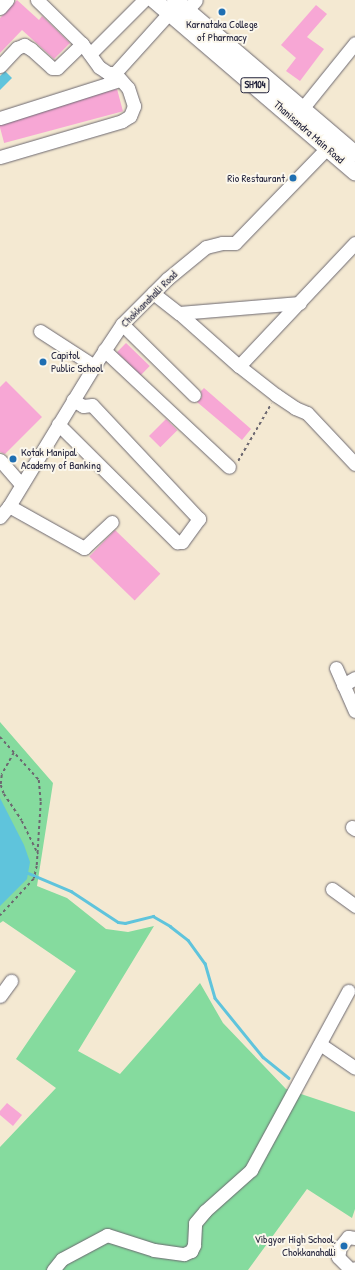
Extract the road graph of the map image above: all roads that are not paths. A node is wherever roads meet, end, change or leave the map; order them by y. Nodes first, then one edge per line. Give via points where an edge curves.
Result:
1 (7, 0) edge
2 (37, 0) edge
3 (144, 0) edge
4 (154, 0) edge
5 (191, 5) edge
6 (172, 6) edge
7 (0, 8) edge
8 (355, 43) edge
9 (82, 44) junction
10 (90, 54) junction
11 (0, 66) edge
12 (117, 77) junction
13 (301, 110) junction
14 (0, 118) edge
15 (332, 143) junction
16 (355, 154) edge
17 (0, 157) edge
18 (355, 172) edge
19 (355, 243) edge
20 (153, 293) junction
21 (300, 303) junction
22 (179, 313) junction
23 (122, 324) junction
24 (40, 331) dead end
25 (104, 350) junction
26 (94, 366) junction
27 (239, 366) junction
28 (194, 395) dead end
29 (73, 400) junction
30 (58, 424) junction
31 (0, 460) edge
32 (355, 464) edge
33 (232, 466) road end
34 (21, 484) junction
35 (9, 506) junction
36 (0, 517) edge
37 (112, 522) dead end
38 (336, 668) dead end
39 (355, 678) edge
40 (343, 685) junction
41 (355, 711) edge
42 (332, 889) dead end
43 (355, 906) edge
44 (11, 981) dead end
45 (353, 989) edge
46 (0, 996) edge
47 (320, 1044) junction
48 (355, 1068) edge
49 (355, 1238) edge
50 (355, 1268) edge
51 (53, 1270) edge

1 - 7 street
2 - 9 street
3 - 10 street
4 - 6 main road, Thanisandra Main Road / SH104
5 - 6 main road, Thanisandra Main Road / SH104
5 - 13 main road, Thanisandra Main Road / SH104
6 - 12 street
6 - 15 main road, Thanisandra Main Road / SH104
8 - 13 street
9 - 10 street
9 - 11 street via 57,68 52,68 24,45 17,48
10 - 12 street via 98,67
12 - 14 street
12 - 17 street via 128,88 134,106 130,116 122,121
13 - 15 main road, Thanisandra Main Road / SH104
15 - 16 main road, Thanisandra Main Road / SH104
15 - 18 main road, Thanisandra Main Road / SH104
15 - 20 street, Chokkanahalli Road via 235,243 206,247
19 - 21 street
20 - 22 street
20 - 23 street, Chokkanahalli Road
21 - 22 street
21 - 27 street
22 - 27 street
23 - 25 street, Chokkanahalli Road
23 - 28 street
24 - 26 street
25 - 26 street, Chokkanahalli Road
25 - 33 street
26 - 29 street, Chokkanahalli Road
27 - 32 street via 276,395 307,413
29 - 30 street, Chokkanahalli Road
29 - 30 street via 83,406 92,405 199,519 182,542 177,542
30 - 34 street, Chokkanahalli Road
31 - 34 street
34 - 35 street, Chokkanahalli Road
35 - 36 street, Chokkanahalli Road
35 - 37 street via 84,548
38 - 40 street
39 - 40 street
40 - 41 street
42 - 43 street
44 - 46 street
45 - 47 street
47 - 48 street
47 - 51 street via 251,1170 196,1222 191,1251 184,1254 154,1250 107,1235 62,1259
49 - 50 street via 348,1237 340,1247 338,1257 351,1270

